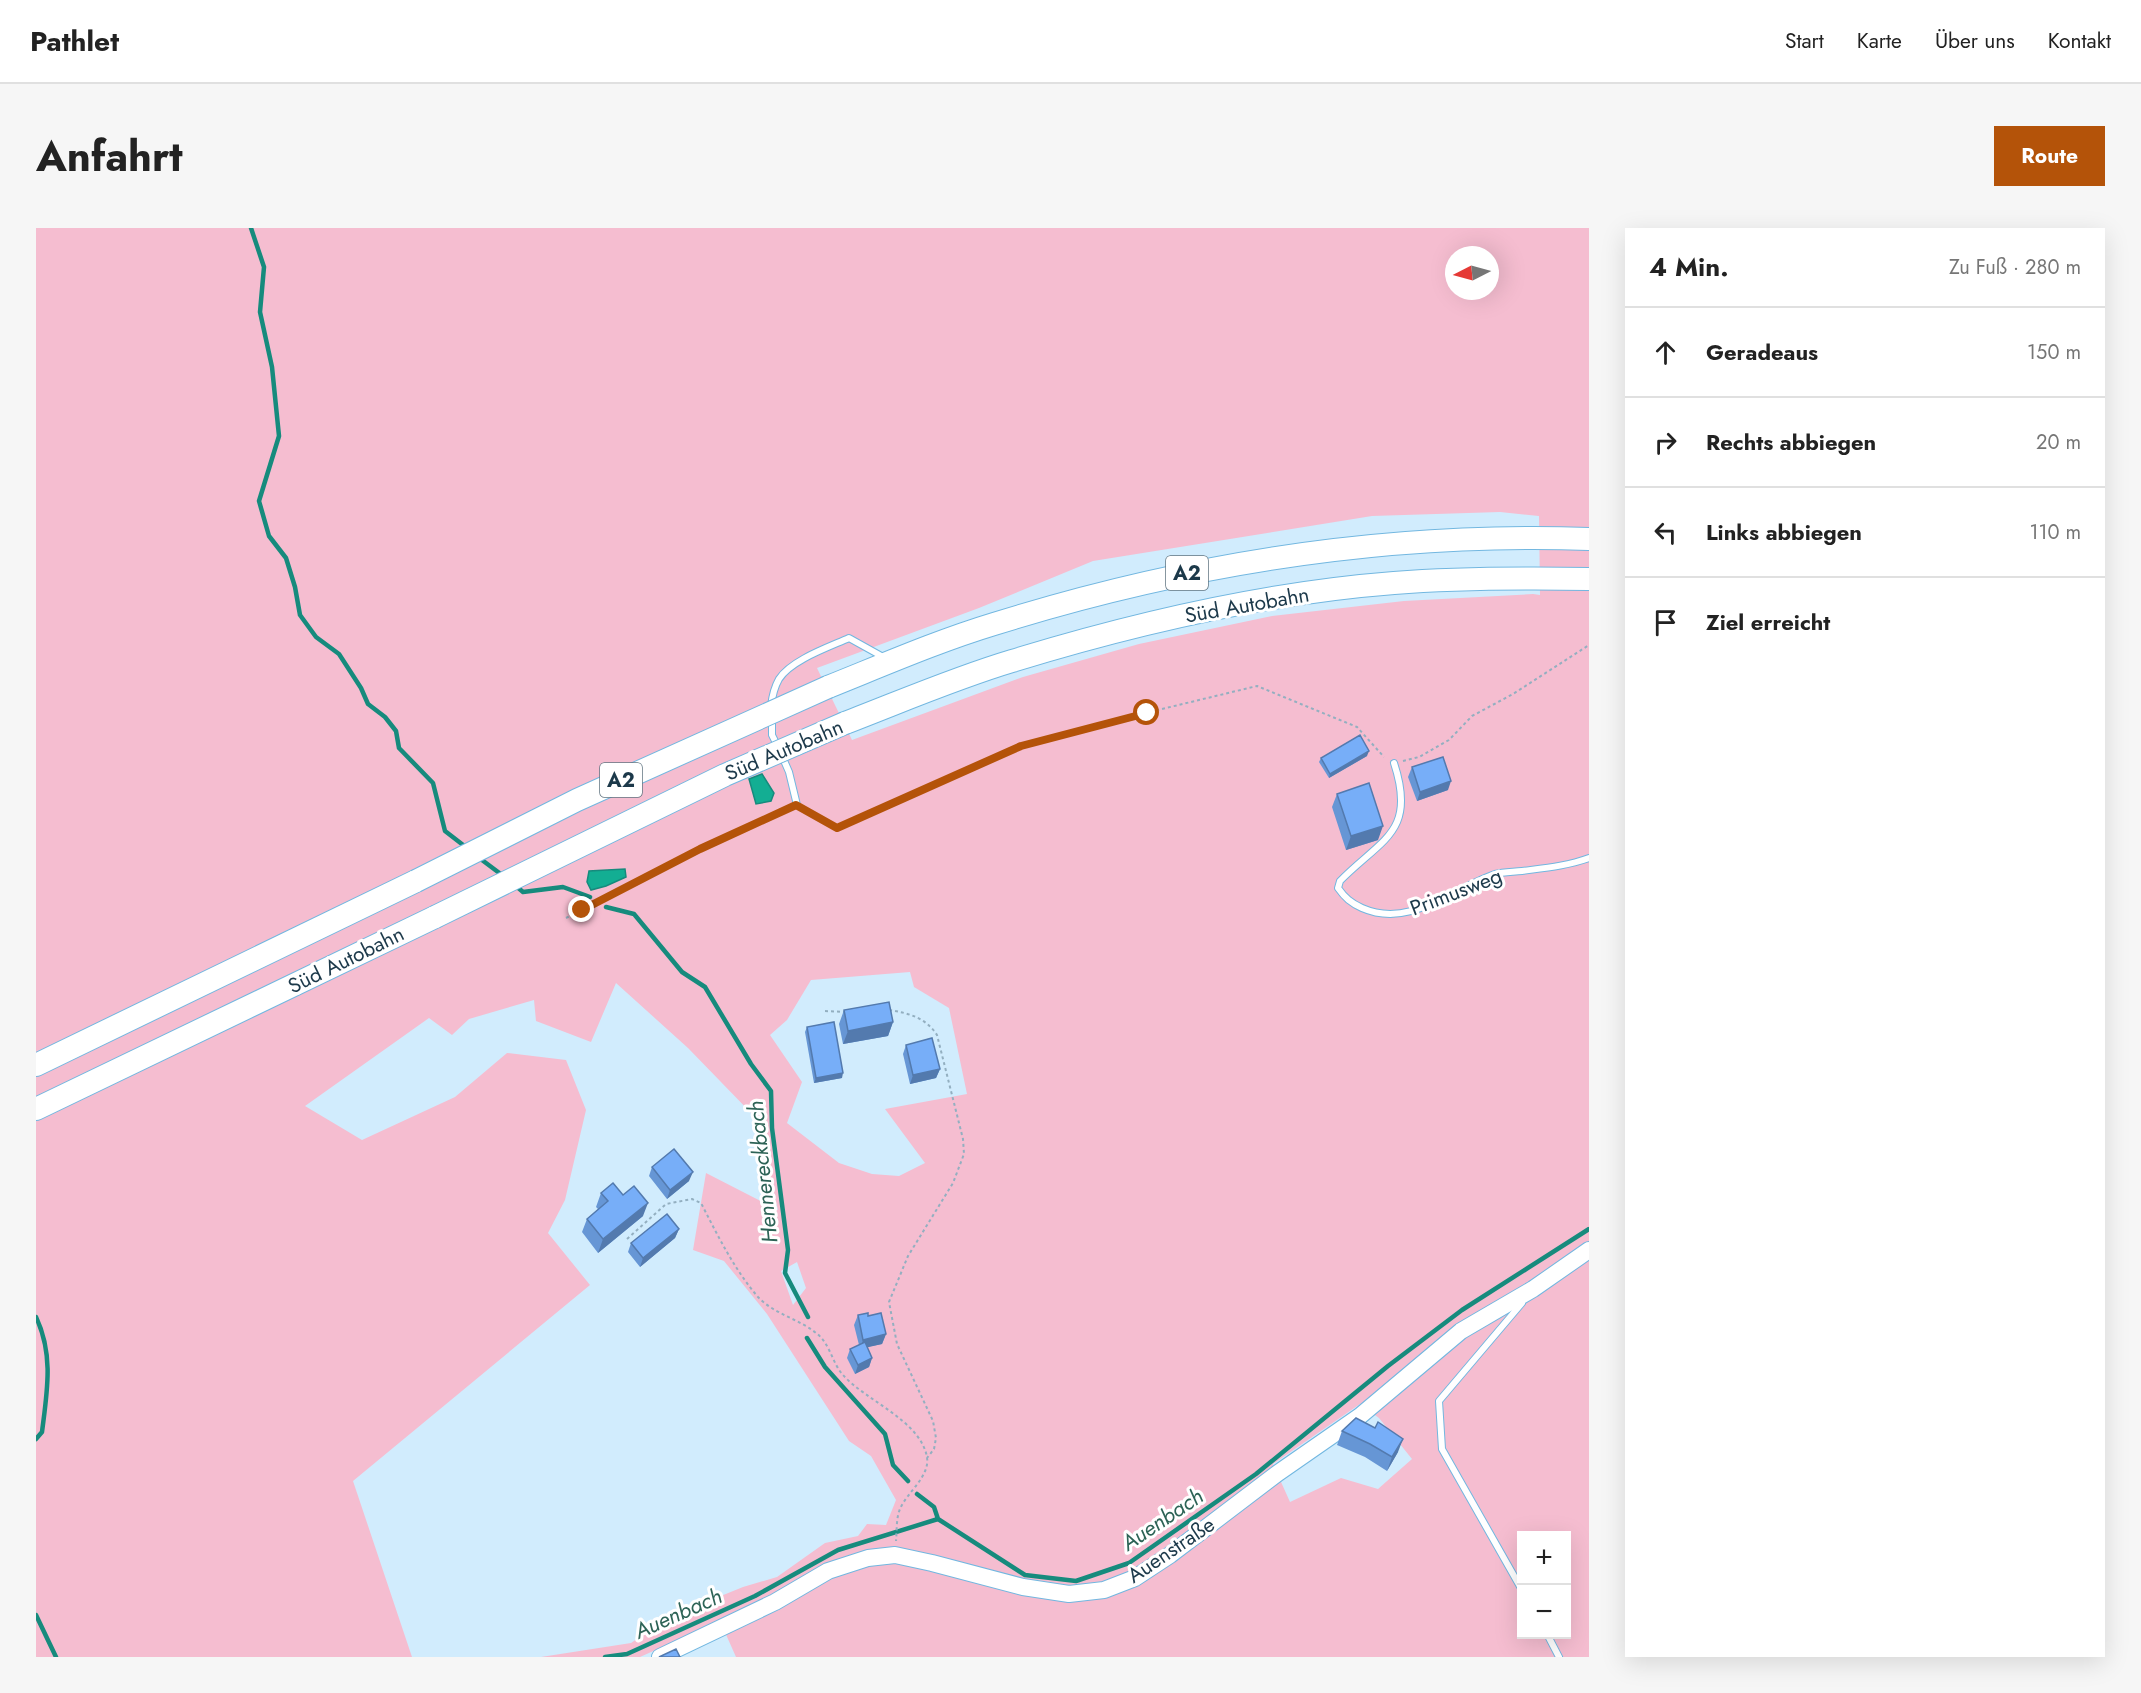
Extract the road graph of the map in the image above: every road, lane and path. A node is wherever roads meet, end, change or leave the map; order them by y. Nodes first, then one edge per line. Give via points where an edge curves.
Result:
1 (1589, 539) edge
2 (1589, 579) edge
3 (1589, 645) edge
4 (891, 662) junction
5 (1394, 763) junction
6 (796, 805) junction
7 (1589, 858) edge
8 (566, 918) dead end
9 (886, 1009) edge
10 (825, 1011) dead end
11 (855, 1012) edge
12 (36, 1065) edge
13 (40, 1107) edge
14 (627, 1239) dead end
15 (1589, 1250) edge
16 (1533, 1289) junction
17 (927, 1458) junction
18 (896, 1545) dead end
19 (1518, 1585) edge
20 (1549, 1639) edge
21 (660, 1657) edge
22 (1559, 1657) edge

1 - 4 highway, Süd Autobahn / A2 via 1492,538 1393,544 1290,555 1187,573 992,624
2 - 13 highway, Süd Autobahn / A2, bridge via 1392,583 1297,594 1202,611 1009,662 845,723 725,775
3 - 5 path via 1472,716 1449,740 1419,757
4 - 6 lane via 849,638 798,663 778,680 771,704 772,735 789,772
4 - 12 highway, Süd Autobahn / A2, bridge via 577,800
5 - 6 path via 1357,727 1257,686 1021,746 837,828
5 - 7 lane, Primusweg via 1401,791 1396,825 1380,846 1340,881 1338,888 1350,902 1376,914 1394,915 1441,901 1497,874 1569,865
6 - 8 path
9 - 17 path via 922,1019 932,1026 963,1139 964,1154 952,1184 908,1256 889,1302 897,1344 933,1421 936,1438
10 - 11 path
14 - 17 path via 666,1204 692,1199 701,1203 731,1261 760,1298 818,1334 841,1373 907,1426
15 - 16 street, Auenstraße
16 - 19 lane via 1439,1401 1442,1449
16 - 21 street, Auenstraße via 1461,1331 1360,1416 1135,1578 1104,1590 1069,1594 1023,1587 895,1555 868,1558 828,1571 775,1602
17 - 18 path via 919,1482 902,1504
20 - 22 lane

